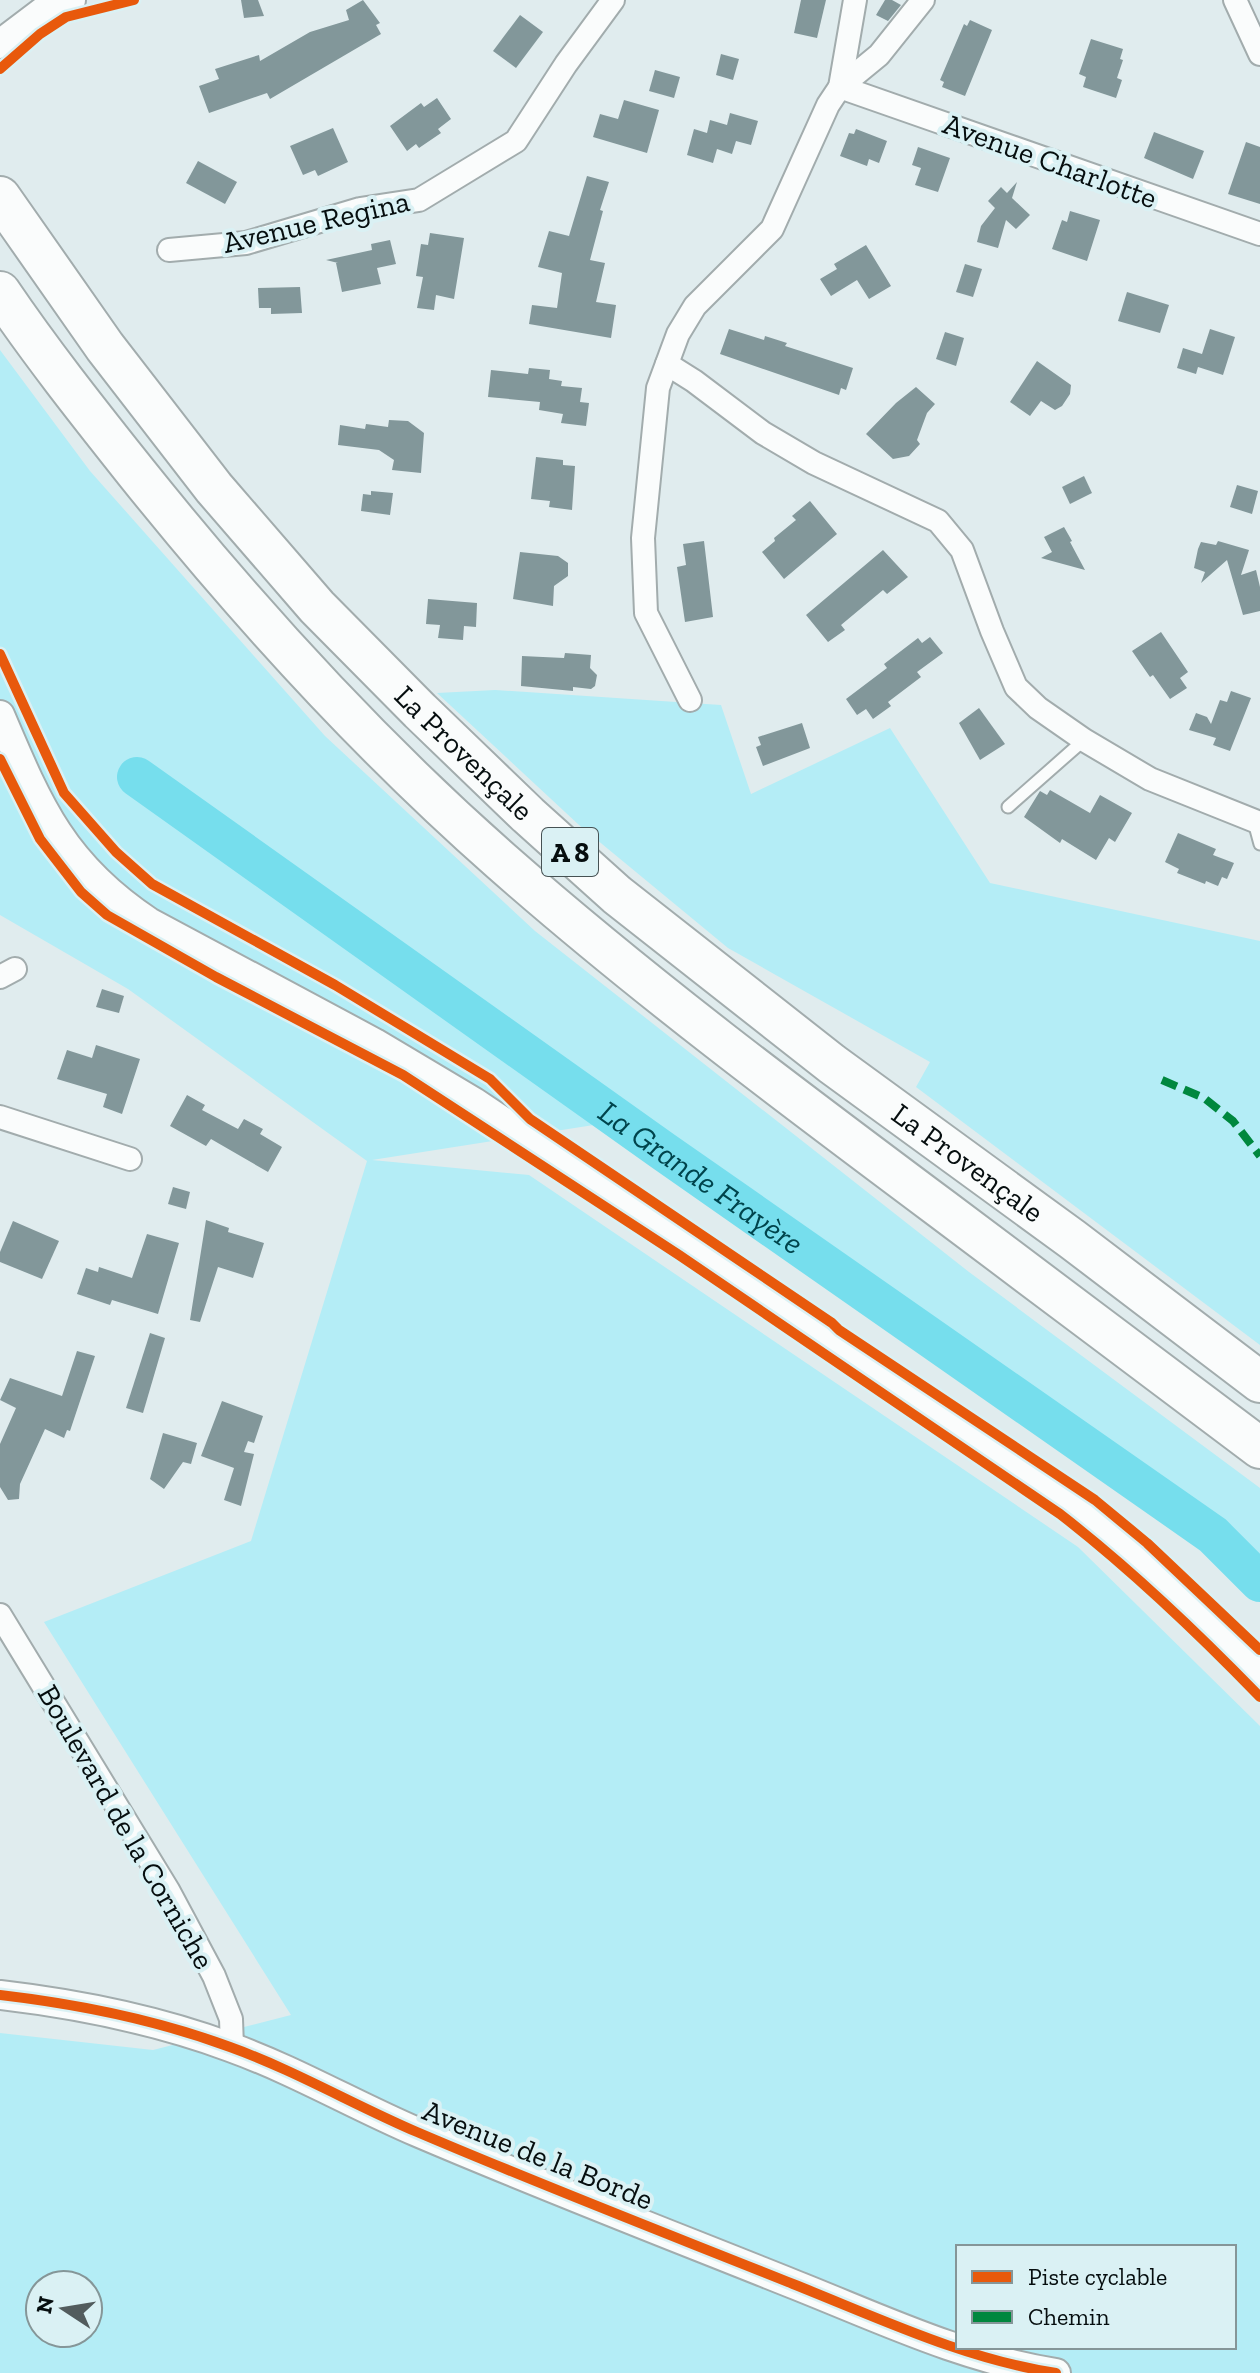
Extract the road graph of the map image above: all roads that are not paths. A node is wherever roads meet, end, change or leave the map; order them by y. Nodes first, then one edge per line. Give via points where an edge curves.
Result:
1 (71, 0) edge
2 (613, 0) edge
3 (855, 0) edge
4 (923, 0) edge
5 (1235, 0) edge
6 (0, 44) edge
7 (1260, 54) edge
8 (840, 87) junction
9 (0, 197) edge
10 (1260, 234) edge
11 (169, 250) dead end
12 (0, 292) edge
13 (667, 364) junction
14 (690, 700) dead end
15 (0, 715) edge
16 (1084, 740) junction
17 (1008, 807) dead end
18 (1257, 822) edge
19 (1260, 844) edge
20 (0, 1117) edge
21 (130, 1159) dead end
22 (1260, 1382) edge
23 (1260, 1448) edge
24 (0, 1615) edge
25 (1260, 1676) edge
26 (0, 1995) edge
27 (232, 2047) junction
28 (956, 2348) edge
29 (959, 2349) edge
30 (1056, 2373) edge

1 - 6 street via 45,10
2 - 11 street, Avenue Regina via 516,141 419,200 360,209 246,243
3 - 8 street
4 - 8 street via 879,55
5 - 7 street
8 - 10 street, Avenue Charlotte
8 - 13 street via 772,229 695,306
9 - 22 highway, La Provençale / A 8 via 105,347 214,488 317,607 528,815 617,895 796,1035
12 - 23 highway, La Provençale / A 8 via 211,565 301,666 500,860 744,1062
13 - 14 street via 658,388 643,538 646,613
13 - 16 street via 814,463 938,521 962,550 1016,687
15 - 25 street via 51,825 116,900 474,1102 785,1309 1091,1519 1168,1585
16 - 17 lane
16 - 18 street via 1150,779
18 - 19 lane
20 - 21 street
24 - 27 street, Boulevard de la Corniche via 168,1890 214,1976 231,2019
26 - 27 street, Avenue de la Borde via 111,2014
27 - 28 street, Avenue de la Borde via 416,2132
29 - 30 street, Avenue de la Borde via 1019,2368

